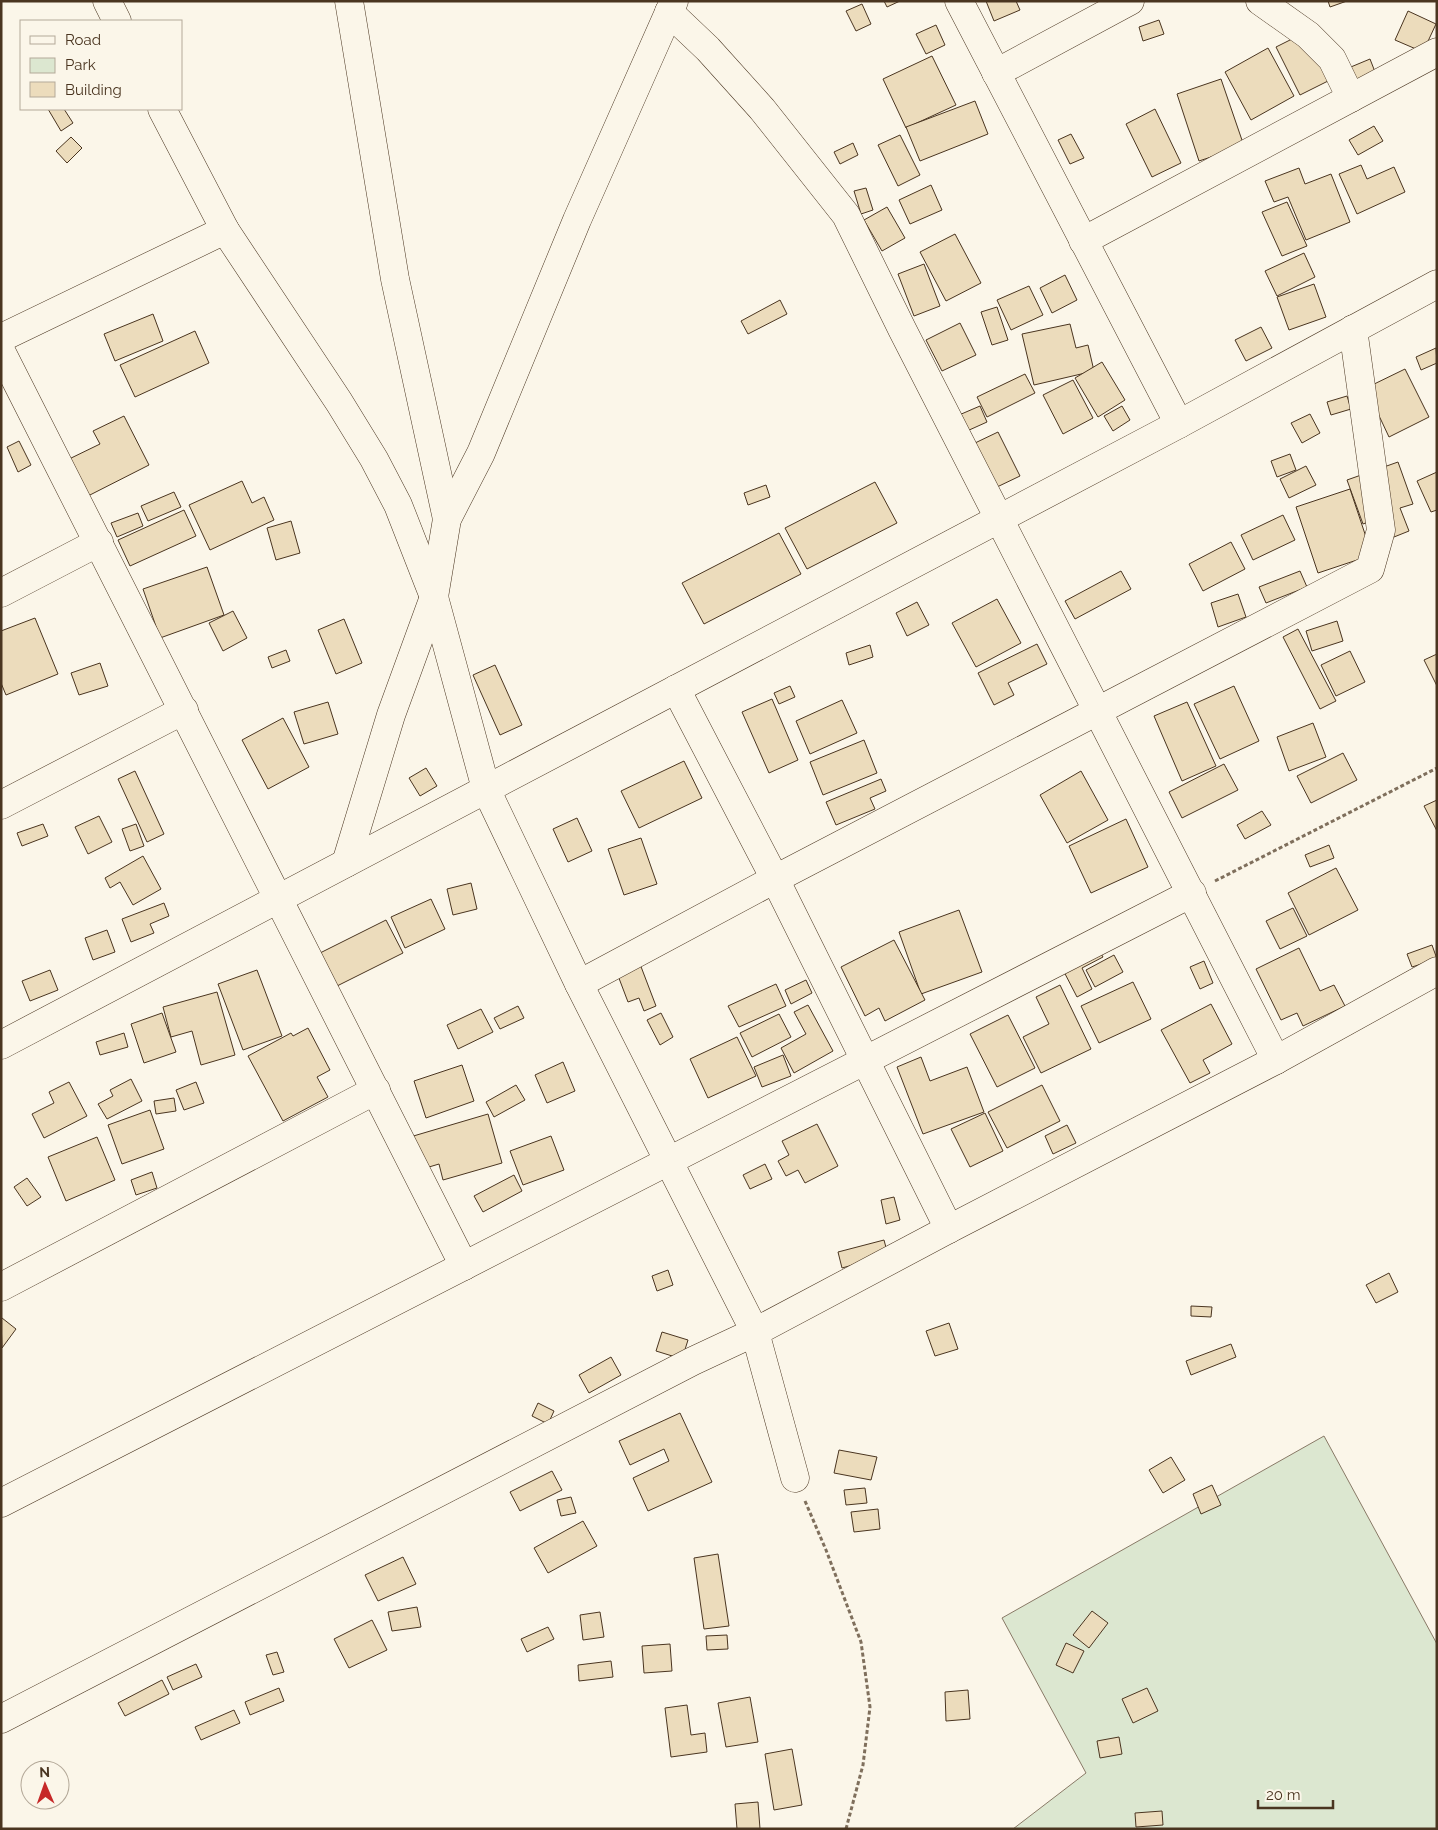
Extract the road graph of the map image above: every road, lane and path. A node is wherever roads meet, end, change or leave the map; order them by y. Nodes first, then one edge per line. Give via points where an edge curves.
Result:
1 (107, 1) edge
2 (349, 1) edge
3 (958, 1) edge
4 (1130, 1) edge
5 (1260, 1) edge
6 (672, 7) edge
7 (116, 20) edge
8 (1437, 52) edge
9 (996, 73) junction
10 (1352, 98) junction
11 (163, 110) edge
12 (225, 230) junction
13 (1083, 241) junction
14 (1437, 284) edge
15 (1353, 329) junction
16 (1, 338) edge
17 (1, 351) edge
18 (1179, 424) junction
19 (447, 519) junction
20 (999, 519) junction
21 (99, 542) junction
22 (1, 592) edge
23 (434, 597) junction
24 (676, 689) junction
25 (184, 710) junction
26 (1098, 710) junction
27 (1437, 768) edge
28 (486, 789) junction
29 (1, 805) edge
30 (346, 863) junction
31 (775, 878) junction
32 (1192, 893) junction
33 (279, 899) junction
34 (1437, 972) edge
35 (579, 984) junction
36 (1, 1045) edge
37 (866, 1060) junction
38 (1276, 1060) junction
39 (376, 1090) junction
40 (668, 1162) junction
41 (949, 1229) junction
42 (464, 1266) junction
43 (1, 1287) edge
44 (754, 1332) junction
45 (796, 1478) joint
46 (1, 1503) edge
47 (1, 1719) edge
48 (846, 1829) edge

1 - 7 street
2 - 19 street via 395,279
3 - 9 street
4 - 9 street
5 - 10 street via 1308,35 1332,59
6 - 19 street via 577,220 481,453
6 - 20 street via 762,109 846,214
8 - 10 street
9 - 13 street
10 - 13 street
11 - 12 street
12 - 16 street
12 - 23 street via 374,459 398,505
13 - 18 street
14 - 15 street
15 - 18 street
15 - 26 street via 1381,530 1370,570
17 - 21 street
18 - 20 street
19 - 23 street
20 - 24 street
20 - 26 street
21 - 22 street
21 - 25 street
23 - 28 street
23 - 30 street via 391,716
24 - 28 street
24 - 31 street
25 - 29 street
25 - 33 street
26 - 31 street
26 - 32 street
27 - 32 path
28 - 30 street
28 - 35 street
30 - 33 street
31 - 35 street
31 - 37 street
32 - 37 street
32 - 38 street
33 - 36 street
33 - 39 street
34 - 38 street
35 - 40 street
37 - 40 street
37 - 41 street
38 - 41 street
39 - 42 street
39 - 43 street
40 - 42 street
40 - 44 street
41 - 44 street
42 - 46 street
44 - 45 street
44 - 47 street
45 - 48 path via 861,1642 870,1708 863,1765

